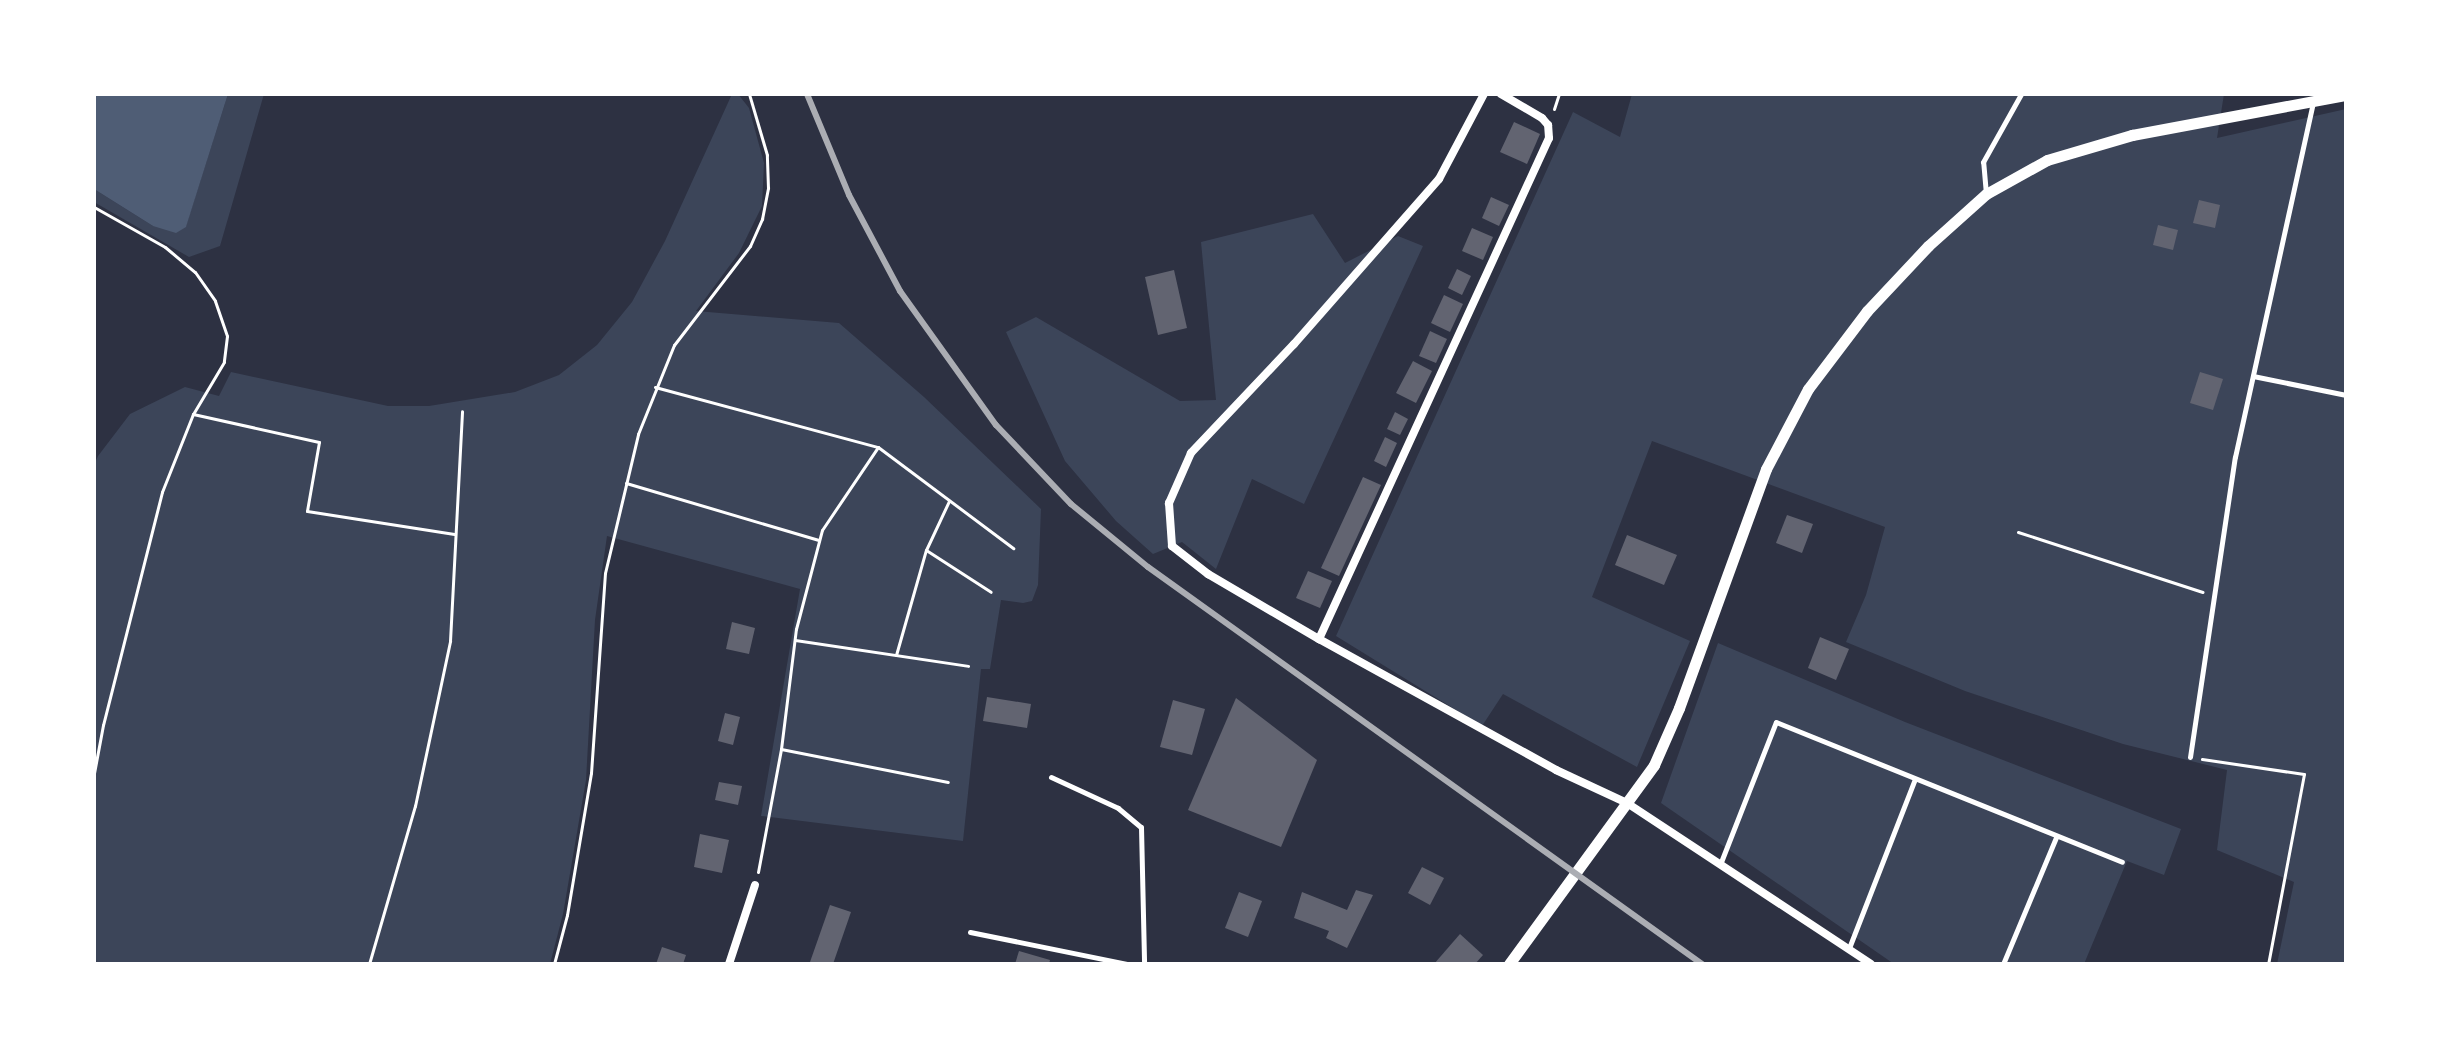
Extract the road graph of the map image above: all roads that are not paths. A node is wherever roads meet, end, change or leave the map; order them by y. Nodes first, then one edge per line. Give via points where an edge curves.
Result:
1 (1484, 94) edge
2 (1501, 94) edge
3 (2021, 94) edge
4 (2346, 95) edge
5 (2321, 98) edge
6 (1986, 194) junction
7 (2253, 376) junction
8 (2346, 395) edge
9 (1319, 639) junction
10 (2190, 757) road end
11 (1051, 777) dead end
12 (1915, 779) junction
13 (1627, 803) junction
14 (2056, 837) junction
15 (1721, 862) junction
16 (2122, 862) dead end
17 (755, 885) road end
18 (970, 932) dead end
19 (1849, 948) junction
20 (729, 964) edge
21 (1127, 964) edge
22 (1144, 964) edge
23 (1509, 964) edge
24 (1871, 964) edge
25 (2003, 964) edge

1 - 9 street via 1439,179 1191,453 1169,503 1172,546 1208,574
2 - 9 street via 1542,118 1549,138
3 - 6 lane via 1983,162
4 - 5 street
5 - 6 street via 2132,135 2047,160
5 - 7 lane
6 - 13 street via 1867,311 1808,389 1766,469 1679,708 1654,765
7 - 8 lane
7 - 10 lane via 2235,457
9 - 13 street via 1556,770
11 - 22 lane via 1118,808 1141,827
12 - 14 lane
12 - 15 lane via 1776,722
12 - 19 lane
13 - 15 street
13 - 23 street
14 - 16 lane
14 - 25 lane
15 - 19 street
17 - 20 street
18 - 21 lane
19 - 24 street

